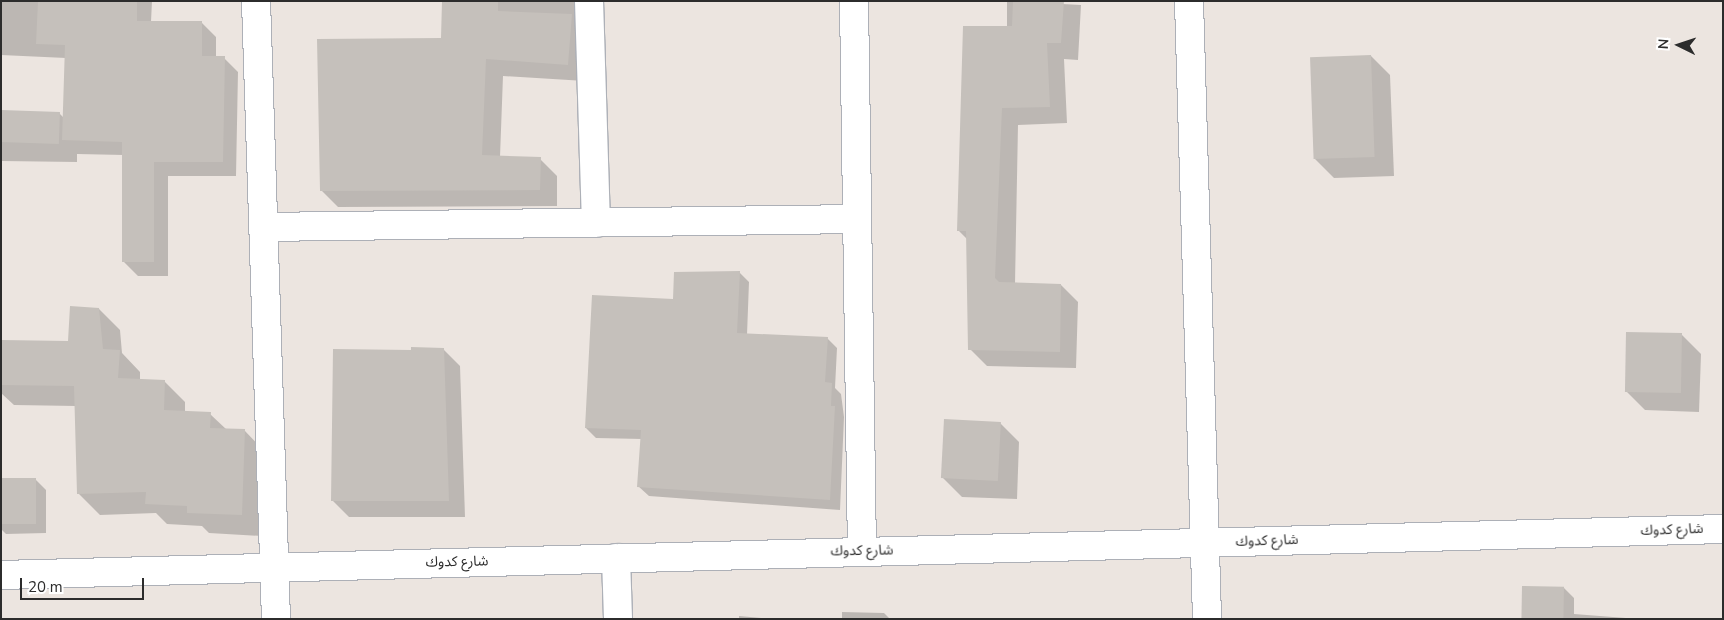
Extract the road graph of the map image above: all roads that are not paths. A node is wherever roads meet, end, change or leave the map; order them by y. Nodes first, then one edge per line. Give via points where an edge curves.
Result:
1 (256, 1) edge
2 (589, 1) edge
3 (854, 1) edge
4 (1189, 1) edge
5 (858, 219) junction
6 (596, 223) junction
7 (263, 228) junction
8 (1723, 528) edge
9 (1204, 543) junction
10 (862, 552) junction
11 (616, 558) junction
12 (274, 566) junction
13 (1, 575) edge
14 (276, 619) edge
15 (618, 619) edge
16 (1207, 619) edge

1 - 7 street
2 - 6 street
3 - 5 street
4 - 9 street
5 - 6 street
5 - 10 street
6 - 7 street
7 - 12 street
8 - 9 street, شارع كدوك
9 - 10 street, شارع كدوك
9 - 16 street
10 - 11 street, شارع كدوك
11 - 12 street, شارع كدوك
11 - 15 street
12 - 13 street, شارع كدوك
12 - 14 street

